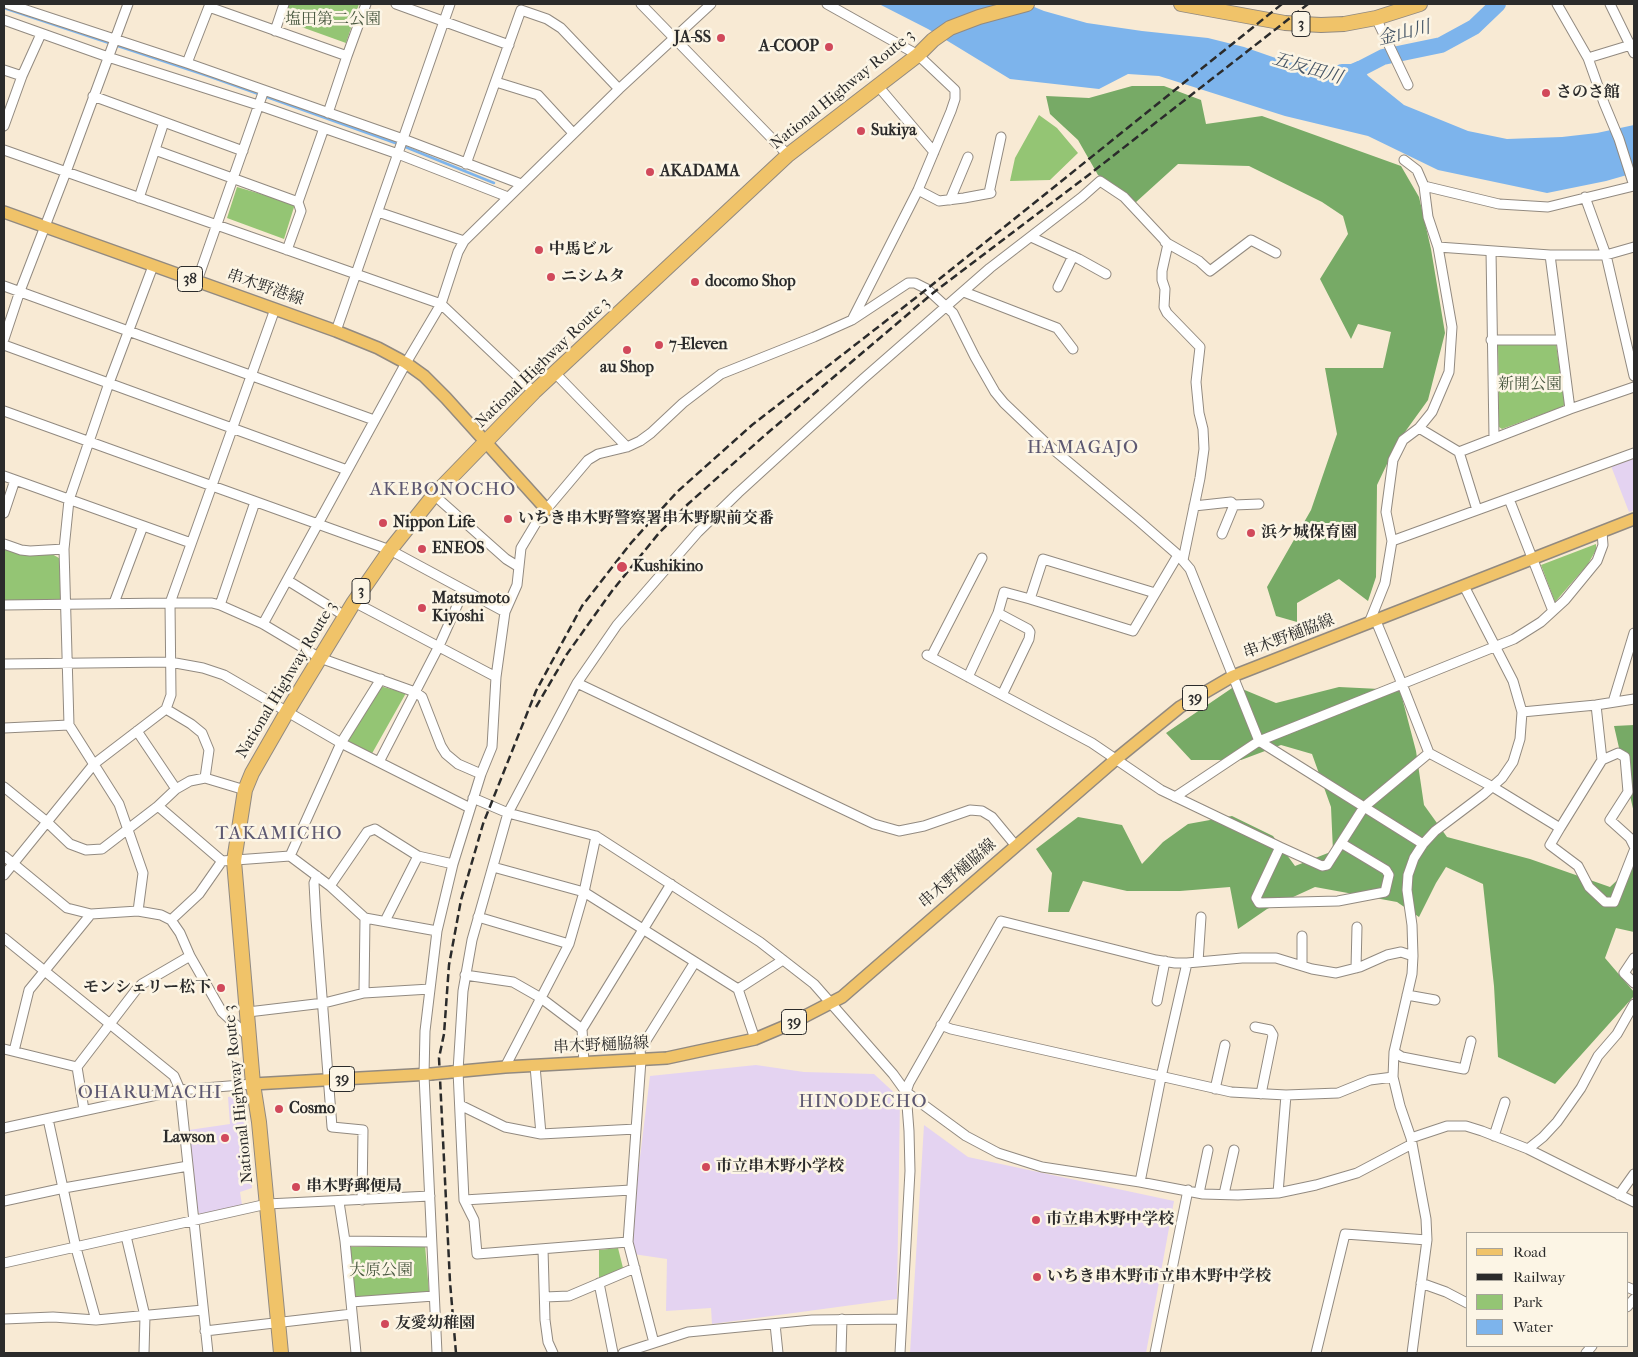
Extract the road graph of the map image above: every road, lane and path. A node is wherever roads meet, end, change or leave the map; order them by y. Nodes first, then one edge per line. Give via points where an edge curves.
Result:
1 (8, 4) edge
2 (39, 4) edge
3 (128, 4) edge
4 (284, 4) edge
5 (366, 4) edge
6 (396, 4) edge
7 (450, 4) edge
8 (641, 4) edge
9 (711, 4) edge
10 (827, 4) edge
11 (1027, 4) edge
12 (1181, 4) edge
13 (1420, 4) edge
14 (1557, 4) edge
15 (1610, 4) edge
16 (210, 6) edge
17 (36, 13) junction
18 (4, 20) edge
19 (444, 21) junction
20 (1378, 21) junction
21 (275, 31) junction
22 (40, 34) junction
23 (674, 39) junction
24 (114, 40) junction
25 (509, 45) junction
26 (1633, 47) edge
27 (918, 55) junction
28 (347, 56) junction
29 (108, 57) junction
30 (1588, 58) junction
31 (188, 63) junction
32 (4, 70) edge
33 (22, 76) junction
34 (496, 82) junction
35 (1408, 85) dead end
36 (878, 86) junction
37 (619, 89) junction
38 (264, 90) junction
39 (93, 96) junction
40 (258, 105) junction
41 (328, 113) junction
42 (164, 122) junction
43 (4, 126) edge
44 (324, 128) junction
45 (573, 133) junction
46 (1001, 137) dead end
47 (403, 140) junction
48 (4, 150) edge
49 (155, 150) junction
50 (243, 151) junction
51 (934, 152) junction
52 (398, 154) junction
53 (788, 155) junction
54 (968, 157) dead end
55 (1404, 160) dead end
56 (466, 164) junction
57 (66, 172) junction
58 (233, 178) junction
59 (521, 184) junction
60 (1634, 184) edge
61 (1424, 186) junction
62 (918, 190) junction
63 (508, 197) junction
64 (1585, 197) junction
65 (139, 198) junction
66 (950, 200) junction
67 (298, 202) junction
68 (4, 212) edge
69 (378, 212) junction
70 (216, 225) junction
71 (44, 226) junction
72 (1032, 237) junction
73 (464, 241) junction
74 (1166, 242) junction
75 (1438, 247) junction
76 (1634, 248) edge
77 (287, 250) junction
78 (1491, 251) junction
79 (1276, 253) dead end
80 (1550, 255) junction
81 (1606, 255) junction
82 (1073, 256) junction
83 (153, 266) junction
84 (356, 274) junction
85 (1106, 274) dead end
86 (197, 281) junction
87 (4, 286) edge
88 (1058, 287) dead end
89 (20, 291) junction
90 (964, 292) junction
91 (441, 304) junction
92 (946, 305) junction
93 (275, 309) junction
94 (852, 320) junction
95 (128, 331) junction
96 (336, 331) junction
97 (4, 339) edge
98 (1492, 340) junction
99 (1561, 340) junction
100 (4, 345) edge
101 (1073, 349) dead end
102 (406, 363) junction
103 (555, 373) junction
104 (251, 375) junction
105 (1634, 376) edge
106 (109, 383) junction
107 (1634, 387) edge
108 (534, 392) junction
109 (1570, 409) junction
110 (4, 411) edge
111 (374, 420) junction
112 (1419, 428) junction
113 (232, 429) junction
114 (1494, 437) junction
115 (89, 441) junction
116 (485, 442) junction
117 (627, 447) junction
118 (1459, 452) junction
119 (1634, 453) edge
120 (347, 470) junction
121 (4, 476) edge
122 (15, 480) junction
123 (211, 486) junction
124 (434, 495) junction
125 (1509, 499) junction
126 (68, 500) junction
127 (255, 502) junction
128 (1259, 504) dead end
129 (1234, 505) junction
130 (1194, 506) junction
131 (547, 510) junction
132 (1477, 510) junction
133 (4, 512) edge
134 (1634, 519) edge
135 (317, 524) junction
136 (143, 526) junction
137 (1602, 532) junction
138 (1222, 534) dead end
139 (1392, 541) junction
140 (4, 544) edge
141 (191, 544) junction
142 (64, 549) junction
143 (390, 550) junction
144 (982, 558) dead end
145 (1180, 558) junction
146 (1533, 559) junction
147 (519, 567) junction
148 (287, 580) junction
149 (1464, 586) junction
150 (464, 590) junction
151 (1154, 593) junction
152 (1030, 599) junction
153 (354, 602) junction
154 (114, 603) junction
155 (170, 603) junction
156 (4, 605) edge
157 (65, 605) junction
158 (220, 605) junction
159 (1553, 611) junction
160 (505, 612) junction
161 (998, 613) junction
162 (346, 616) junction
163 (1373, 622) junction
164 (263, 624) junction
165 (1634, 633) edge
166 (438, 646) junction
167 (1496, 646) junction
168 (320, 658) junction
169 (170, 662) junction
170 (4, 664) edge
171 (67, 664) junction
172 (1233, 676) junction
173 (496, 677) junction
174 (968, 677) junction
175 (381, 679) junction
176 (577, 683) junction
177 (1402, 684) junction
178 (415, 692) junction
179 (1002, 695) junction
180 (1634, 699) edge
181 (1613, 702) junction
182 (1596, 705) junction
183 (166, 709) junction
184 (287, 712) junction
185 (1522, 712) junction
186 (69, 725) junction
187 (4, 728) edge
188 (137, 731) junction
189 (1259, 742) junction
190 (341, 743) junction
191 (1429, 753) junction
192 (1115, 760) junction
193 (1602, 760) junction
194 (379, 762) junction
195 (94, 764) junction
196 (481, 774) junction
197 (205, 778) junction
198 (1493, 786) junction
199 (4, 787) edge
200 (176, 789) junction
201 (245, 790) junction
202 (1175, 797) junction
203 (474, 798) junction
204 (158, 806) junction
205 (1364, 807) junction
206 (470, 808) junction
207 (508, 813) junction
208 (47, 822) junction
209 (128, 828) junction
210 (1560, 828) junction
211 (596, 836) junction
212 (1342, 843) junction
213 (1423, 844) junction
214 (1016, 846) junction
215 (1634, 846) edge
216 (1280, 847) junction
217 (1634, 851) edge
218 (4, 856) edge
219 (290, 856) junction
220 (418, 856) junction
221 (228, 861) junction
222 (13, 864) junction
223 (453, 864) junction
224 (493, 867) junction
225 (4, 875) edge
226 (317, 876) junction
227 (671, 884) junction
228 (330, 886) junction
229 (584, 892) junction
230 (138, 911) junction
231 (91, 914) junction
232 (478, 917) junction
233 (1201, 917) dead end
234 (364, 918) junction
235 (170, 920) junction
236 (385, 921) junction
237 (1357, 927) dead end
238 (643, 929) junction
239 (437, 931) junction
240 (1302, 936) dead end
241 (4, 938) edge
242 (568, 944) junction
243 (190, 956) junction
244 (1413, 956) junction
245 (1634, 958) edge
246 (783, 960) junction
247 (1165, 961) junction
248 (695, 962) junction
249 (1198, 962) junction
250 (1187, 963) junction
251 (1302, 966) junction
252 (1356, 968) junction
253 (45, 971) junction
254 (466, 975) junction
255 (1634, 983) edge
256 (430, 989) junction
257 (738, 989) junction
258 (364, 993) junction
259 (1408, 995) junction
260 (541, 998) junction
261 (1435, 1000) dead end
262 (1157, 1001) dead end
263 (324, 1003) junction
264 (831, 1003) junction
265 (1634, 1004) edge
266 (248, 1012) junction
267 (110, 1024) junction
268 (941, 1025) junction
269 (1256, 1027) dead end
270 (582, 1029) junction
271 (250, 1038) junction
272 (755, 1039) junction
273 (1471, 1041) dead end
274 (1225, 1045) dead end
275 (4, 1049) edge
276 (14, 1052) junction
277 (1394, 1052) junction
278 (641, 1060) junction
279 (584, 1063) junction
280 (534, 1066) junction
281 (77, 1067) junction
282 (505, 1067) junction
283 (455, 1072) junction
284 (428, 1075) junction
285 (1161, 1077) junction
286 (1393, 1077) junction
287 (328, 1080) junction
288 (253, 1084) junction
289 (1215, 1089) junction
290 (180, 1090) junction
291 (906, 1092) junction
292 (1261, 1094) junction
293 (1286, 1095) junction
294 (1504, 1102) dead end
295 (460, 1105) junction
296 (84, 1110) junction
297 (48, 1119) junction
298 (4, 1128) edge
299 (636, 1129) junction
300 (541, 1134) junction
301 (1494, 1136) junction
302 (1411, 1141) junction
303 (1528, 1149) junction
304 (1208, 1150) dead end
305 (1234, 1150) dead end
306 (188, 1166) junction
307 (1634, 1174) edge
308 (1140, 1182) junction
309 (64, 1188) junction
310 (631, 1190) junction
311 (1188, 1190) junction
312 (1199, 1192) junction
313 (1278, 1193) junction
314 (1224, 1194) junction
315 (1620, 1195) junction
316 (430, 1196) junction
317 (362, 1200) junction
318 (464, 1200) junction
319 (4, 1201) edge
320 (339, 1202) junction
321 (1634, 1202) edge
322 (267, 1204) junction
323 (194, 1220) junction
324 (126, 1236) junction
325 (1427, 1240) junction
326 (345, 1241) junction
327 (431, 1242) junction
328 (628, 1242) junction
329 (76, 1248) junction
330 (543, 1249) junction
331 (4, 1263) edge
332 (635, 1268) junction
333 (599, 1283) junction
334 (1421, 1284) junction
335 (434, 1296) junction
336 (545, 1297) junction
337 (351, 1302) junction
338 (1466, 1302) edge
339 (203, 1310) junction
340 (352, 1314) junction
341 (145, 1316) junction
342 (4, 1319) edge
343 (901, 1319) junction
344 (96, 1320) junction
345 (842, 1320) junction
346 (278, 1322) junction
347 (774, 1324) junction
348 (205, 1331) junction
349 (654, 1343) junction
350 (144, 1353) edge
351 (208, 1353) edge
352 (281, 1353) edge
353 (356, 1353) edge
354 (429, 1353) edge
355 (437, 1353) edge
356 (553, 1353) edge
357 (613, 1353) edge
358 (623, 1353) edge
359 (778, 1353) edge
360 (841, 1353) edge
361 (900, 1353) edge
362 (1155, 1353) edge
363 (1316, 1353) edge
364 (1412, 1353) edge

1 - 17 street
2 - 17 street
3 - 24 street
4 - 21 street
5 - 28 street
6 - 19 street
7 - 19 street
8 - 23 street
9 - 23 street
10 - 27 street
11 - 27 highway, National Highway Route 3 / 3 via 996,11 950,28
12 - 20 highway, 3 via 1285,23 1321,25
13 - 20 highway, 3
14 - 30 street
15 - 26 street
16 - 21 street
16 - 31 street
17 - 24 street
18 - 22 street
19 - 25 street
19 - 47 street
20 - 35 street
21 - 28 street
22 - 29 street
22 - 33 street
23 - 37 street
23 - 53 street
24 - 29 street
24 - 31 street
25 - 34 street
25 - 37 street via 521,10 547,19 561,28
26 - 30 street
27 - 36 highway, National Highway Route 3 / 3
27 - 51 street via 955,90 951,112
28 - 41 street
29 - 39 street
29 - 40 street
30 - 60 street
31 - 38 street
32 - 33 street
33 - 43 street
34 - 45 street via 538,95
34 - 56 street
36 - 51 street
36 - 53 highway, National Highway Route 3 / 3
37 - 45 street
38 - 40 street
38 - 41 street
39 - 42 street
39 - 57 street
40 - 44 street
40 - 50 street
41 - 47 street
42 - 49 street
42 - 50 street
44 - 52 street
44 - 67 street
45 - 59 street
46 - 66 street via 990,193
47 - 52 street
47 - 56 street
48 - 57 street
49 - 58 street
49 - 65 street
50 - 58 street
51 - 62 street
52 - 63 street
52 - 69 street
53 - 103 highway, National Highway Route 3 / 3
54 - 66 street
55 - 61 street via 1417,170
56 - 59 street
57 - 65 street
57 - 71 street
58 - 67 street
58 - 70 street
59 - 63 street
60 - 64 street
61 - 64 street via 1499,204 1548,207
61 - 75 street via 1428,217
62 - 66 street via 939,201
62 - 94 street
63 - 73 street
64 - 81 street
65 - 70 street
67 - 77 street via 301,211
68 - 71 main road, 串木野港線 / 38
69 - 73 street
69 - 84 street
70 - 77 street
70 - 86 street
71 - 83 main road, 串木野港線 / 38
71 - 89 street
72 - 74 street via 1100,181 1124,198
72 - 82 street
72 - 90 street
73 - 91 street
74 - 79 street via 1210,271 1251,240
74 - 130 street via 1162,271 1164,307 1200,346 1196,382 1204,449
75 - 78 street
75 - 112 street via 1452,326 1449,372 1432,412
76 - 81 street
77 - 84 street
78 - 80 street
78 - 98 street
80 - 81 street
80 - 99 street
81 - 105 street
82 - 85 street
82 - 88 street
83 - 86 main road, 串木野港線 / 38
83 - 95 street
84 - 91 street
84 - 96 street
86 - 93 main road, 串木野港線 / 38
87 - 89 street
89 - 95 street
89 - 97 street
90 - 92 street
90 - 101 street via 1057,328
91 - 102 street
91 - 108 street
92 - 94 street via 927,289 916,283 908,284
92 - 145 street via 1004,403
92 - 176 street via 698,532 617,624
93 - 96 main road, 串木野港線 / 38
93 - 104 street
94 - 117 street via 721,374 651,433
95 - 104 street
95 - 106 street
96 - 102 main road, 串木野港線 / 38
98 - 99 street
98 - 114 street
99 - 109 street
100 - 106 street
102 - 111 street
102 - 116 main road, 串木野港線 / 38 via 446,398
103 - 108 highway, National Highway Route 3 / 3
103 - 117 street
104 - 111 street
104 - 113 street
106 - 113 street
106 - 115 street
107 - 109 street
108 - 116 highway, National Highway Route 3 / 3
109 - 114 street
110 - 115 street
111 - 120 street
112 - 118 street
112 - 139 street via 1404,440 1394,460 1386,512
113 - 120 street
113 - 123 street
114 - 118 street
115 - 123 street
115 - 126 street
116 - 124 highway, National Highway Route 3 / 3
116 - 131 main road, 串木野港線
117 - 131 street via 598,454 588,460
118 - 132 street
119 - 125 street
120 - 135 street
121 - 122 street
122 - 126 street
122 - 133 street
123 - 127 street
123 - 141 street
124 - 143 highway, National Highway Route 3 / 3
124 - 147 street
125 - 132 street
125 - 146 street
126 - 136 street
126 - 142 street
127 - 135 street
127 - 158 street
128 - 129 street
129 - 130 street via 1231,502
129 - 138 street
130 - 145 street
131 - 147 street via 521,548
132 - 139 street
134 - 137 main road, 串木野樋脇線 / 39
135 - 143 street
135 - 148 street
136 - 141 street
136 - 154 street
137 - 146 main road, 串木野樋脇線 / 39
137 - 159 street via 1603,545 1598,561
139 - 163 street via 1385,583
140 - 142 street via 30,551
141 - 155 street
142 - 157 street
143 - 150 street
143 - 153 highway, National Highway Route 3 / 3
144 - 174 street via 929,656
145 - 151 street
145 - 172 street via 1190,569
146 - 149 main road, 串木野樋脇線 / 39
146 - 159 street
147 - 160 street via 517,585
148 - 162 street
148 - 164 street
149 - 163 main road, 串木野樋脇線 / 39
149 - 167 street
150 - 160 street
150 - 166 street
151 - 152 street via 1133,631
151 - 152 street via 1043,559
152 - 161 street via 1004,592
153 - 162 highway, National Highway Route 3 / 3
153 - 166 street
154 - 155 street
154 - 157 street
155 - 158 street
155 - 169 street
156 - 157 street
157 - 171 street
158 - 164 street
159 - 167 street via 1526,632
160 - 173 street
161 - 174 street
161 - 179 street via 1030,632
162 - 168 highway, National Highway Route 3 / 3
163 - 172 main road, 串木野樋脇線 / 39
163 - 177 street
164 - 168 street
165 - 181 street
166 - 173 street
166 - 178 street
167 - 177 street
167 - 185 street via 1513,681
168 - 175 street
168 - 184 highway, National Highway Route 3 / 3
169 - 171 street
169 - 183 street via 171,695
169 - 184 street via 224,675
170 - 171 street
171 - 186 street
172 - 189 street
172 - 192 main road, 串木野樋脇線 / 39 via 1180,707
173 - 196 street via 492,747
174 - 179 street
175 - 178 street
175 - 190 street
176 - 207 street
176 - 214 street via 874,824 899,830 924,826 970,810 982,811 992,817
177 - 189 street
177 - 191 street
178 - 194 street
178 - 196 street via 422,697 446,754 458,764
179 - 192 street via 1092,743
180 - 181 street
181 - 182 street
182 - 185 street
182 - 193 street
183 - 188 street
183 - 197 street via 202,734 209,750
184 - 190 street
184 - 201 highway, National Highway Route 3 / 3
185 - 198 street via 1514,762
186 - 187 street
186 - 195 street
188 - 195 street
188 - 200 street
189 - 202 street
189 - 205 street
190 - 194 street
190 - 219 street
191 - 198 street
191 - 205 street
192 - 202 street
192 - 214 main road, 串木野樋脇線 / 39
193 - 210 street
193 - 215 street via 1618,753 1625,757 1628,792 1610,820
194 - 206 street
195 - 208 street
195 - 209 street via 119,804
196 - 203 street
197 - 200 street via 190,781
197 - 201 street
198 - 210 street
198 - 213 street
199 - 208 street
200 - 204 street
201 - 221 highway, National Highway Route 3 / 3
202 - 216 street
203 - 206 street
203 - 207 street
204 - 209 street
204 - 221 street
205 - 212 street
205 - 213 street
206 - 223 street
207 - 211 street
207 - 224 street
208 - 209 street via 70,844 86,850 102,849
208 - 222 street
209 - 230 street via 143,873
210 - 217 street via 1550,845 1578,866 1589,887 1605,902 1614,902
211 - 227 street
211 - 229 street
212 - 216 street via 1327,865 1322,866
212 - 216 street via 1386,870 1389,875 1385,892 1338,900 1259,903 1256,898
213 - 244 street via 1408,875
214 - 264 main road, 串木野樋脇線 / 39 via 842,997
218 - 222 street
219 - 221 street
219 - 226 street
220 - 223 street
220 - 228 street via 375,829 367,832
220 - 236 street
221 - 235 street
221 - 266 highway, National Highway Route 3 / 3
222 - 225 street
222 - 231 street via 67,908
223 - 239 street
224 - 229 street
224 - 232 street
226 - 228 street
226 - 263 street via 314,883
227 - 238 street
227 - 246 street
228 - 234 street
229 - 238 street
229 - 242 street
230 - 231 street
230 - 235 street via 162,915
231 - 253 street
232 - 242 street
232 - 254 street
233 - 249 street
234 - 236 street
234 - 258 street
235 - 243 street
236 - 239 street
237 - 252 street
238 - 248 street
238 - 270 street
239 - 256 street
240 - 251 street
241 - 253 street
242 - 260 street
243 - 267 street via 142,984
243 - 271 street via 222,1012
244 - 252 street via 1401,952 1386,955
244 - 259 street
245 - 255 street via 1624,973
246 - 257 street
246 - 264 street via 814,984
247 - 250 street
247 - 262 street
247 - 268 street via 1000,921
248 - 257 street
248 - 278 street via 640,1050
249 - 250 street
249 - 251 street via 1276,958
250 - 285 street
251 - 252 street via 1336,973
253 - 267 street
253 - 276 street via 29,990
254 - 260 street via 513,982
254 - 283 street
256 - 258 street
256 - 284 street via 425,1031
257 - 272 street
258 - 263 street
259 - 261 street
259 - 277 street
260 - 270 street
260 - 282 street
263 - 266 street
263 - 287 street
264 - 272 main road, 串木野樋脇線 / 39
264 - 291 street
265 - 303 street via 1557,1122
266 - 271 highway, National Highway Route 3 / 3
267 - 281 street
267 - 290 street via 174,1076
268 - 285 street
268 - 291 street
269 - 292 street via 1270,1030 1273,1035
270 - 279 street
271 - 288 highway, National Highway Route 3 / 3
272 - 278 main road, 串木野樋脇線 / 39
273 - 277 street via 1464,1069
274 - 289 street
275 - 276 street
276 - 281 street
277 - 286 street
278 - 279 main road, 串木野樋脇線 / 39
278 - 299 street
279 - 280 main road, 串木野樋脇線 / 39
280 - 282 main road, 串木野樋脇線 / 39
280 - 300 street
281 - 296 street
282 - 283 main road, 串木野樋脇線 / 39
283 - 284 main road, 串木野樋脇線 / 39, bridge
283 - 295 street
284 - 287 main road, 串木野樋脇線 / 39
284 - 316 street
285 - 289 street
285 - 308 street
286 - 293 street via 1370,1080 1338,1093
286 - 302 street
287 - 288 main road, 串木野樋脇線 / 39
287 - 317 street via 332,1127 363,1130
288 - 290 street
288 - 322 highway, National Highway Route 3 / 3
289 - 292 street
290 - 296 street
290 - 306 street
291 - 308 street via 966,1136 998,1152 1042,1167
291 - 343 street via 910,1171
292 - 293 street
293 - 313 street
294 - 301 street
295 - 300 street via 505,1127
295 - 318 street
296 - 297 street
297 - 298 street
297 - 309 street
299 - 300 street
299 - 310 street
301 - 302 street via 1466,1126 1447,1126
301 - 303 street
302 - 313 street via 1357,1173
302 - 325 street via 1424,1204
303 - 315 street
304 - 312 street
305 - 314 street
306 - 309 street
306 - 323 street
307 - 315 street
308 - 311 street
309 - 319 street
309 - 329 street
310 - 318 street
310 - 328 street
311 - 312 street
311 - 362 street
312 - 314 street
313 - 314 street
315 - 321 street
316 - 317 street
316 - 327 street
317 - 320 street
318 - 330 street via 474,1220 477,1254
320 - 322 street
320 - 326 street
322 - 323 street
322 - 346 highway, National Highway Route 3 / 3
323 - 324 street
323 - 339 street
324 - 329 street
324 - 341 street
325 - 334 street
325 - 363 street via 1344,1234
326 - 327 street
326 - 337 street
327 - 335 street
328 - 330 street
328 - 332 street
329 - 331 street
329 - 344 street
330 - 336 street
332 - 333 street
332 - 349 street
333 - 336 street via 569,1296
333 - 357 street
334 - 338 street
334 - 364 street
335 - 337 street
335 - 355 street
336 - 356 street via 548,1342
337 - 340 street
339 - 341 street
339 - 348 street
340 - 346 street
340 - 353 street
341 - 344 street
341 - 350 street
342 - 344 street via 53,1317
343 - 345 street
343 - 361 street
345 - 347 street
345 - 360 street
346 - 348 street
346 - 352 highway, National Highway Route 3 / 3
347 - 349 street via 688,1332
347 - 359 street
348 - 351 street
349 - 358 street
354 - 355 street

